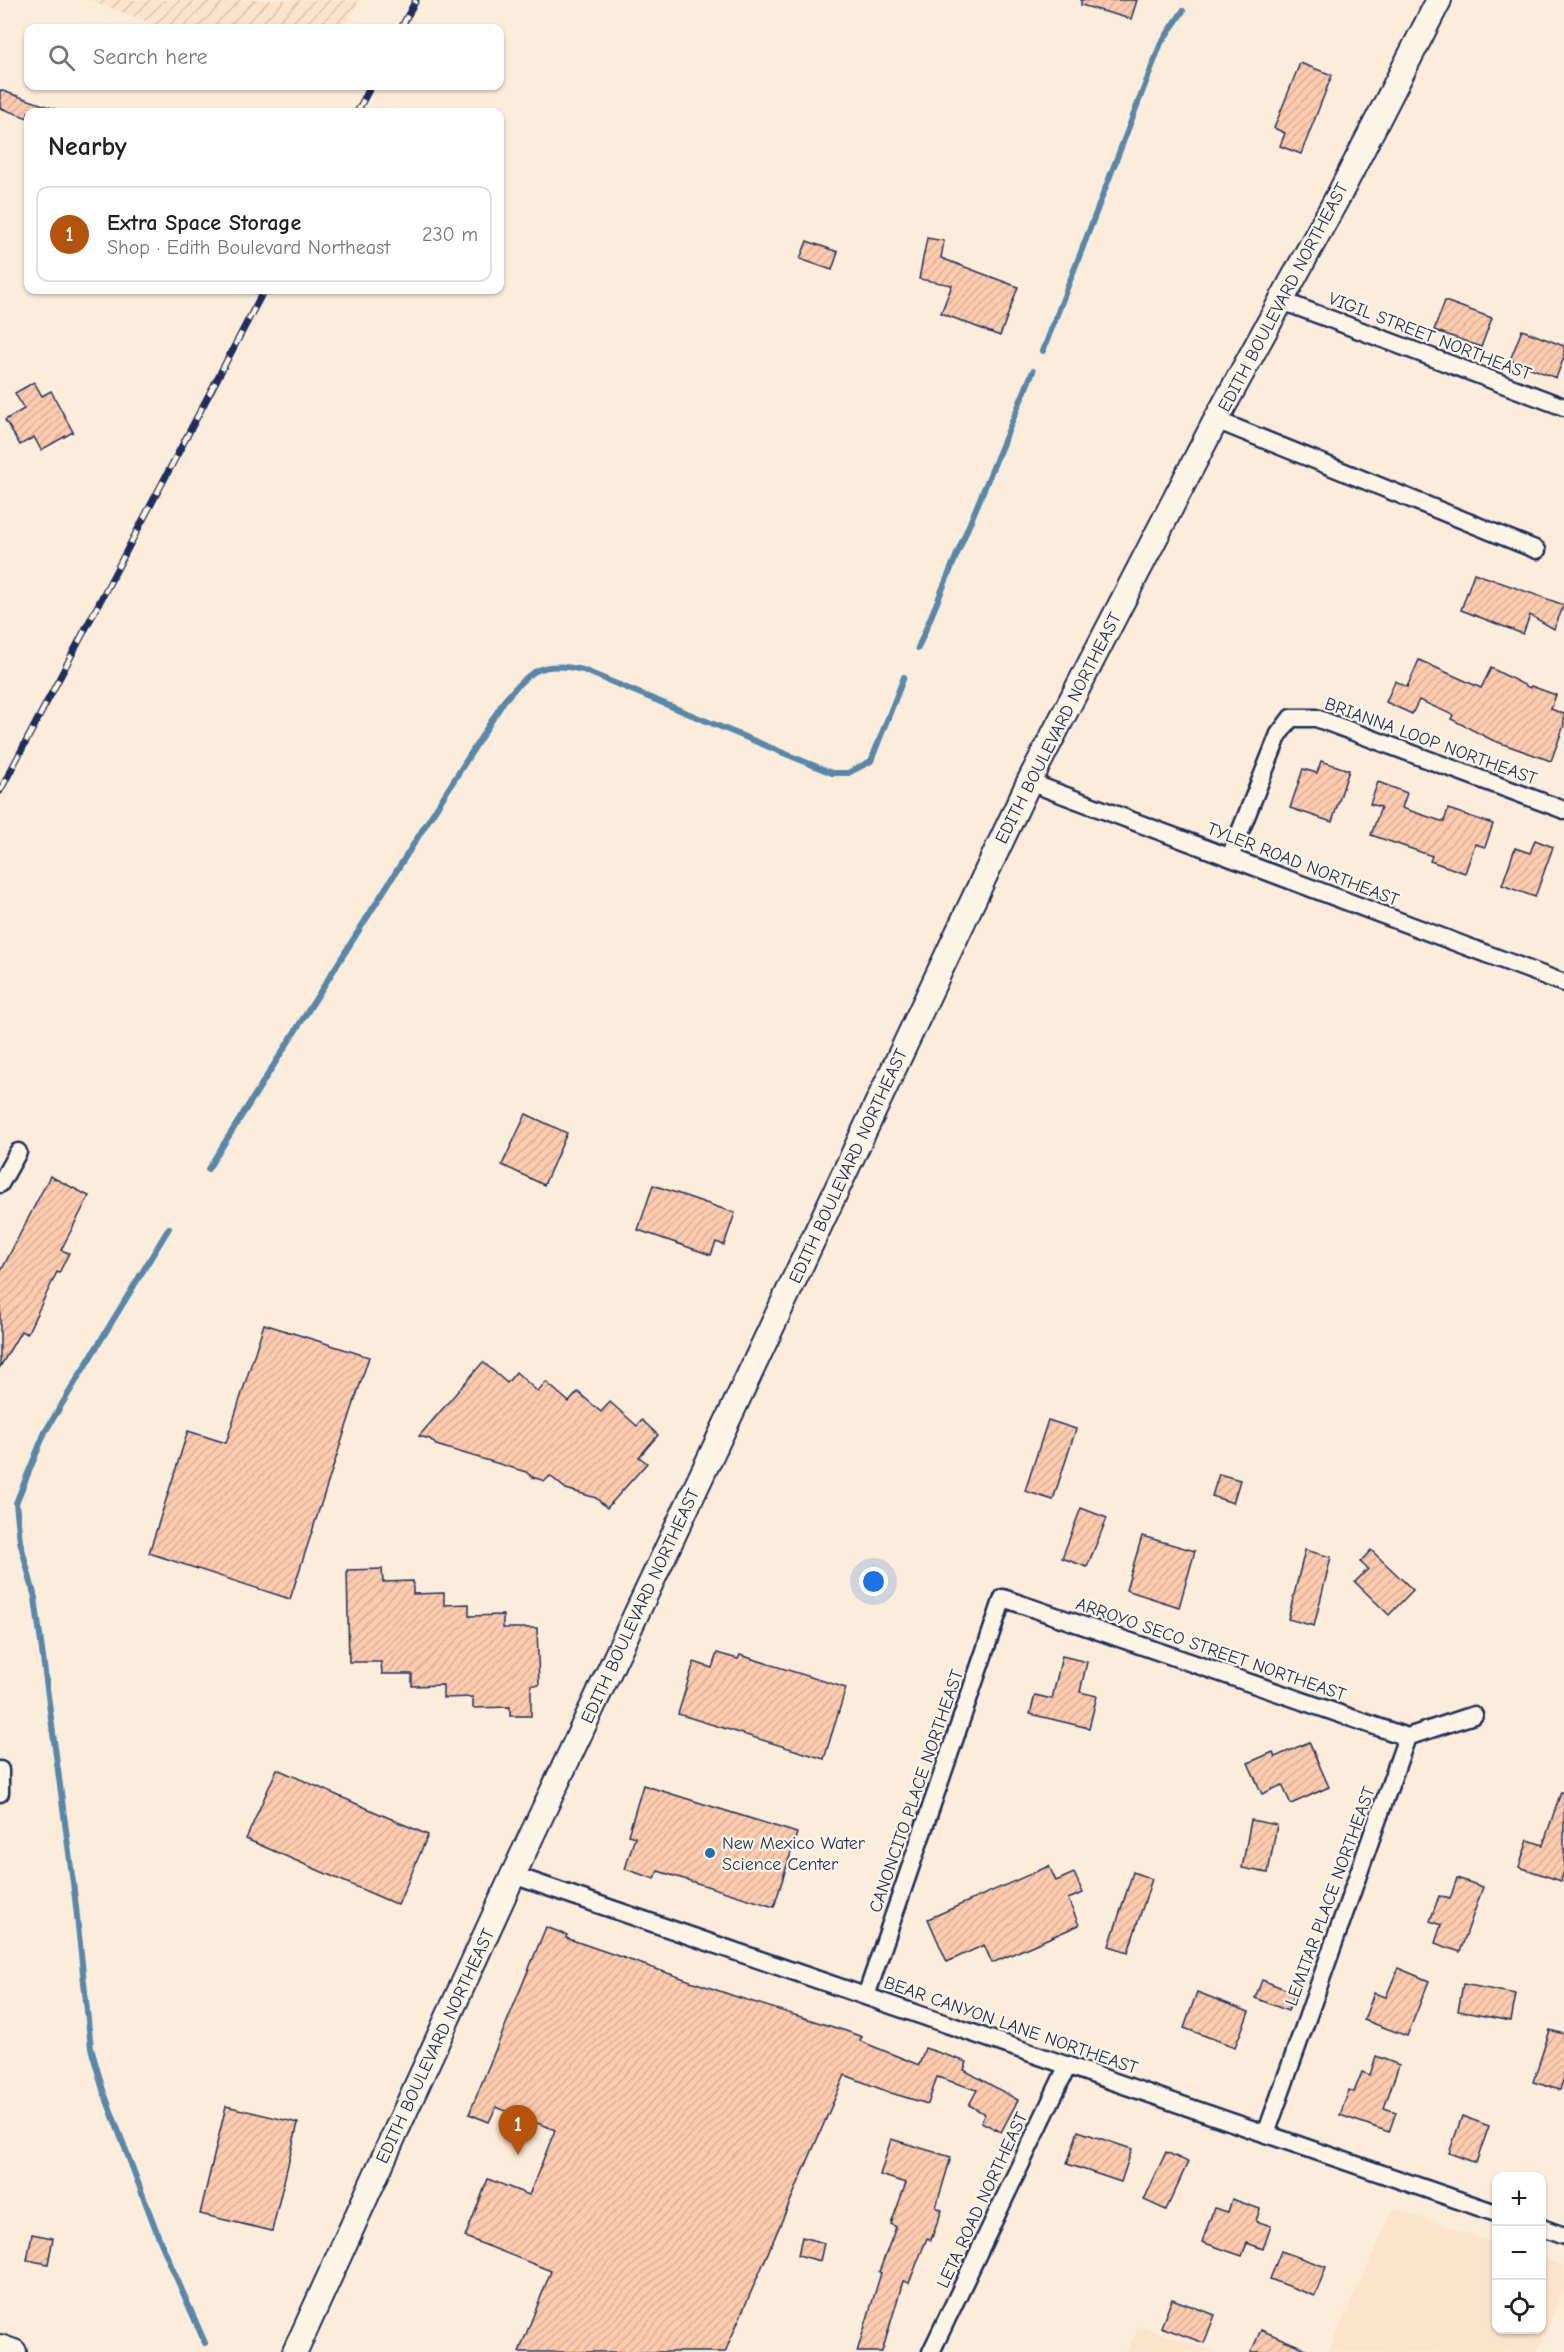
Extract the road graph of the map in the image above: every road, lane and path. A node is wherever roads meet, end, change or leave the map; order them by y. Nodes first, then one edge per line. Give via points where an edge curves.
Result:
1 (1439, 0) edge
2 (1282, 301) junction
3 (1564, 407) edge
4 (1216, 420) junction
5 (1537, 550) dead end
6 (1029, 782) junction
7 (1564, 810) edge
8 (1230, 857) junction
9 (1564, 983) edge
10 (18, 1152) dead end
11 (0, 1184) edge
12 (1003, 1598) joint
13 (1474, 1715) dead end
14 (1407, 1737) junction
15 (0, 1770) edge
16 (0, 1793) edge
17 (513, 1875) junction
18 (866, 1996) junction
19 (1068, 2065) junction
20 (1266, 2134) junction
21 (1492, 2211) edge
22 (1546, 2229) edge
23 (1564, 2236) edge
24 (0, 2347) edge
25 (14, 2352) edge
26 (295, 2352) edge
27 (931, 2352) edge

1 - 2 street, EDITH BOULEVARD NORTHEAST
2 - 3 street, VIGIL STREET NORTHEAST
2 - 4 street, EDITH BOULEVARD NORTHEAST
4 - 5 street
4 - 6 street, EDITH BOULEVARD NORTHEAST
6 - 8 street, TYLER ROAD NORTHEAST
6 - 17 street, EDITH BOULEVARD NORTHEAST
7 - 8 street, BRIANNA LOOP NORTHEAST via 1316,718 1291,718 1279,734
8 - 9 street, TYLER ROAD NORTHEAST
10 - 11 street
12 - 14 street, ARROYO SECO STREET NORTHEAST
12 - 18 street, CANONCITO PLACE NORTHEAST
13 - 14 street
14 - 20 street, LEMITAR PLACE NORTHEAST
15 - 16 street
17 - 18 street, BEAR CANYON LANE NORTHEAST
17 - 26 street, EDITH BOULEVARD NORTHEAST
18 - 19 street, BEAR CANYON LANE NORTHEAST
19 - 20 street, BEAR CANYON LANE NORTHEAST
19 - 27 street, LETA ROAD NORTHEAST
20 - 21 street, BEAR CANYON LANE NORTHEAST
22 - 23 street
24 - 25 street

